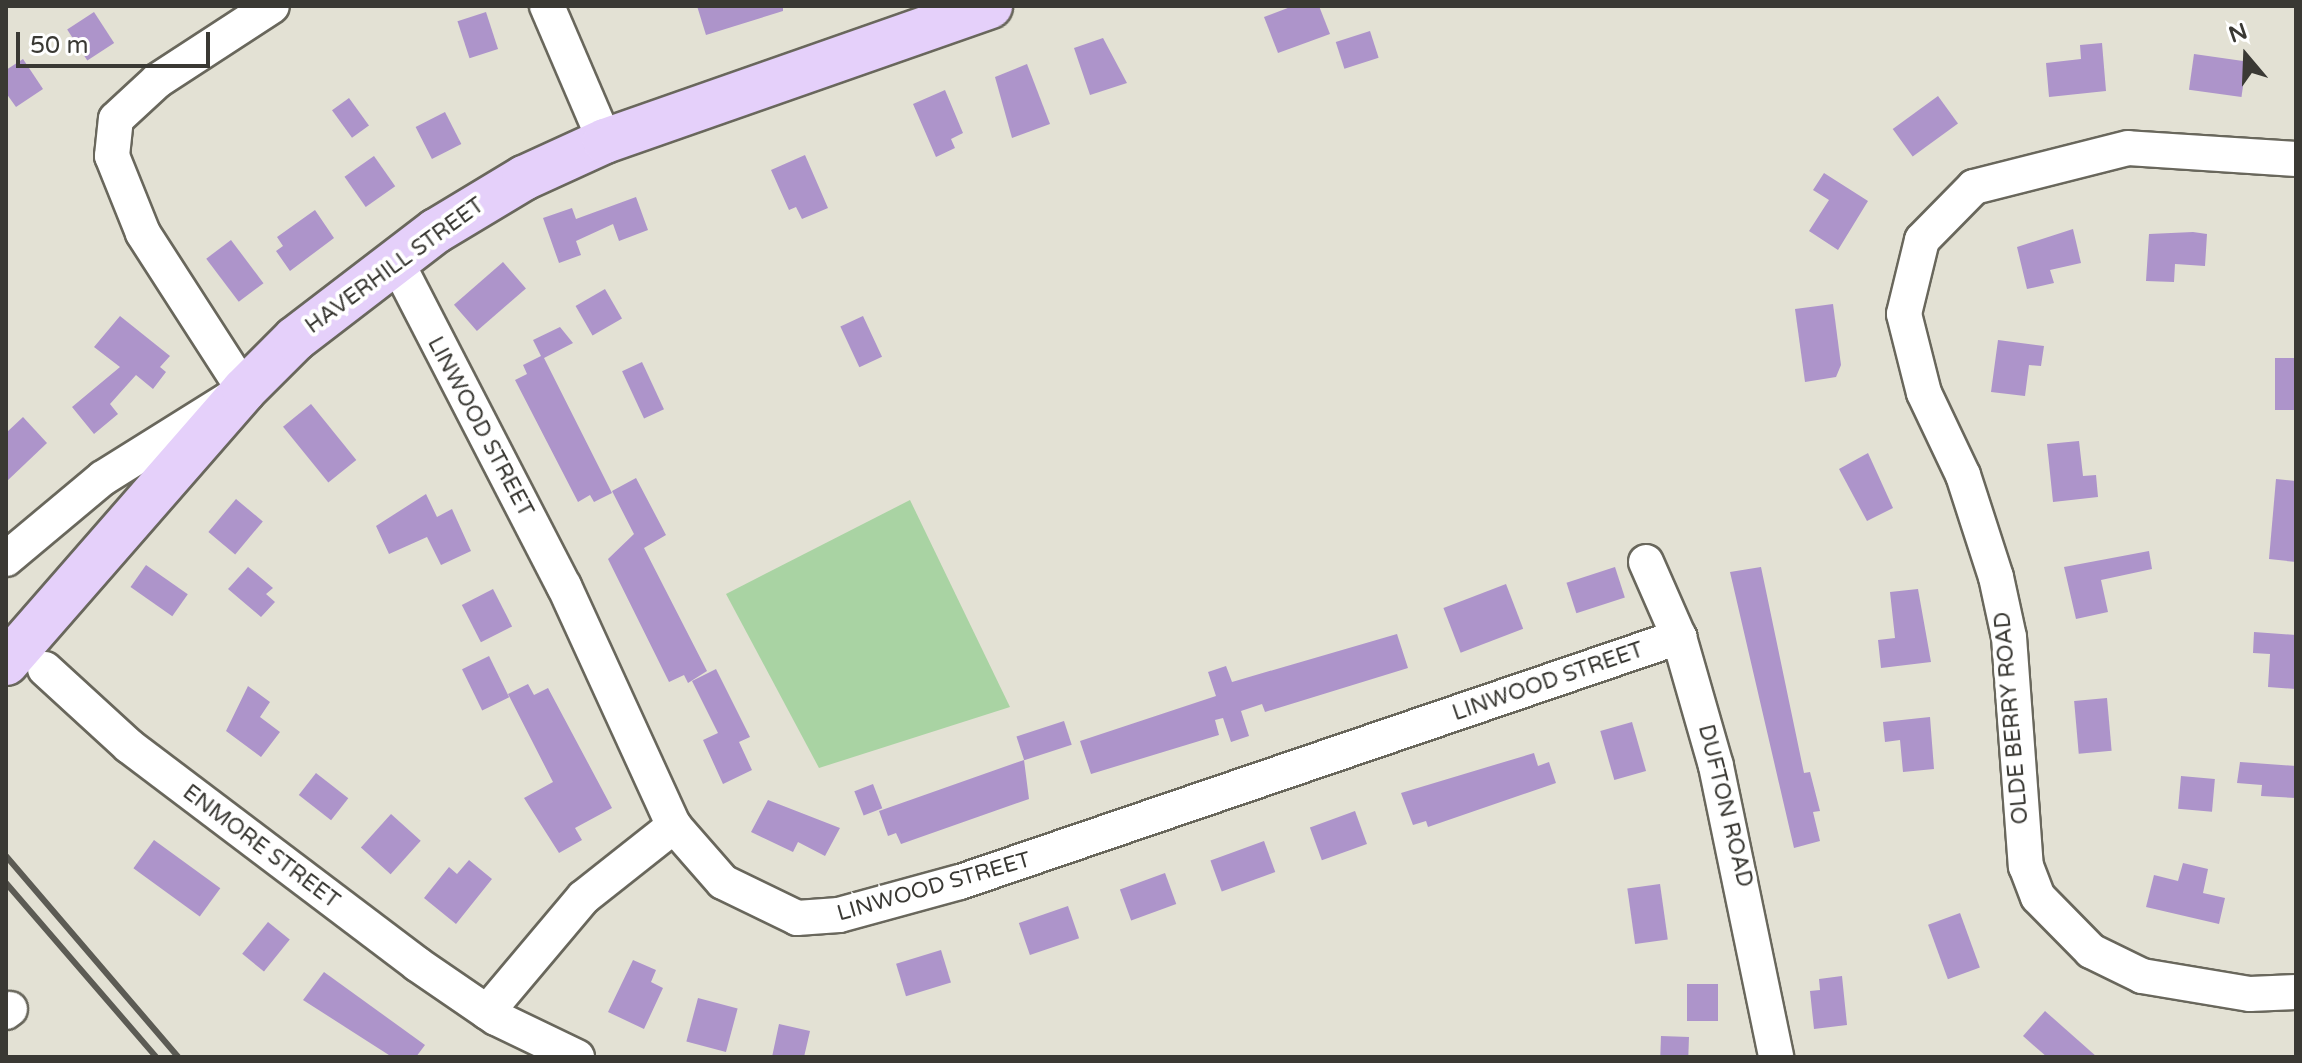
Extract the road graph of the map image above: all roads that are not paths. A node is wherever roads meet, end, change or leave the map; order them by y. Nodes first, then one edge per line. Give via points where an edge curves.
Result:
1 (272, 6) edge
2 (547, 6) edge
3 (990, 6) edge
4 (605, 141) junction
5 (2296, 159) edge
6 (396, 261) junction
7 (244, 390) junction
8 (6, 559) edge
9 (1646, 562) dead end
10 (1679, 637) junction
11 (26, 666) edge
12 (674, 826) junction
13 (2296, 992) edge
14 (487, 1012) junction
15 (577, 1057) edge
16 (1776, 1057) edge

1 - 7 street via 157,81 116,119 112,156 143,233
2 - 4 street
3 - 4 main road, HAVERHILL STREET
4 - 6 main road, HAVERHILL STREET via 514,184
5 - 13 street, OLDE BERRY ROAD via 2128,148 1974,187 1922,240 1904,314 1924,393 1963,475 1996,577 2009,637 2026,866 2038,897 2091,951 2142,976 2250,994
6 - 7 main road, HAVERHILL STREET
6 - 12 street, LINWOOD STREET via 564,586
7 - 8 street via 103,478
7 - 11 main road, HAVERHILL STREET
9 - 10 street, DUFTON ROAD
10 - 12 street, LINWOOD STREET via 960,882 819,920 764,906 723,882
10 - 16 street, DUFTON ROAD via 1744,874
11 - 14 street, ENMORE STREET
12 - 14 street via 584,897
14 - 15 street, ENMORE STREET

